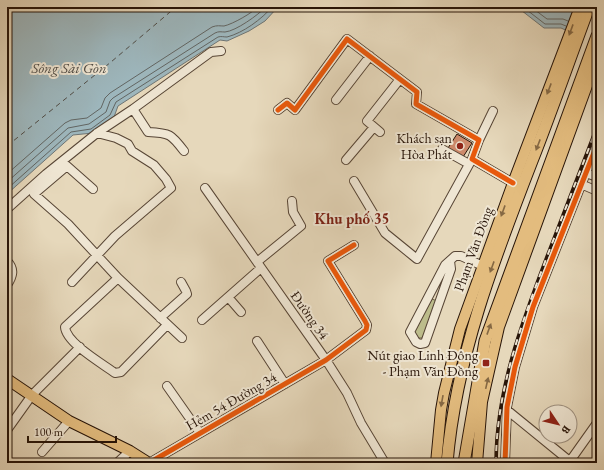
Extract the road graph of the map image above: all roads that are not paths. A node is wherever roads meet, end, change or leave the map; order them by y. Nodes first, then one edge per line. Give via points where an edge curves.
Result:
1 (580, 7) edge
2 (589, 7) edge
3 (597, 36) edge
4 (221, 51) dead end
5 (567, 54) junction
6 (370, 56) junction
7 (593, 61) edge
8 (400, 79) junction
9 (336, 100) dead end
10 (133, 109) junction
11 (278, 110) dead end
12 (493, 111) dead end
13 (97, 133) junction
14 (479, 140) junction
15 (597, 145) edge
16 (442, 149) dead end
17 (184, 151) dead end
18 (346, 160) dead end
19 (470, 162) junction
20 (586, 173) junction
21 (597, 177) edge
22 (354, 181) dead end
23 (513, 182) junction
24 (581, 184) junction
25 (205, 188) dead end
26 (93, 189) dead end
27 (597, 191) edge
28 (292, 201) dead end
29 (7, 209) edge
30 (354, 245) dead end
31 (97, 255) junction
32 (7, 261) edge
33 (450, 261) junction
34 (259, 265) junction
35 (483, 266) junction
36 (118, 278) junction
37 (72, 282) dead end
38 (181, 282) dead end
39 (7, 285) edge
40 (228, 297) junction
41 (241, 312) dead end
42 (160, 318) junction
43 (202, 320) dead end
44 (165, 327) dead end
45 (460, 329) junction
46 (472, 329) junction
47 (182, 338) dead end
48 (257, 341) dead end
49 (80, 347) junction
50 (326, 360) junction
51 (7, 379) edge
52 (285, 384) junction
53 (167, 386) dead end
54 (32, 395) junction
55 (507, 410) junction
56 (69, 421) junction
57 (597, 423) edge
58 (7, 430) edge
59 (200, 433) junction
60 (42, 452) dead end
61 (130, 452) junction
62 (438, 462) edge
63 (477, 462) edge
64 (571, 462) edge
65 (117, 463) edge
66 (149, 463) edge
67 (385, 463) edge
68 (464, 463) edge
69 (505, 463) edge

1 -> 5 main road
2 - 5 highway
3 - 7 highway
4 - 10 street via 211,52
5 -> 23 main road, Phạm Văn Đồng
5 -> 46 highway, Phạm Văn Đồng via 554,102 492,267
6 - 8 street
6 - 9 street
6 - 11 street via 347,39 295,110 287,104
63 -> 7 main road via 482,402 499,327
68 -> 7 highway via 485,341
8 - 14 street via 417,92 416,104
8 - 18 street via 367,121 377,130
10 - 13 street
10 - 17 street via 148,132 172,136
12 - 14 street
13 - 29 street
13 - 31 street via 128,144 132,150 154,165 171,188 115,236
14 - 19 street
15 - 20 street
16 - 19 street
19 - 22 street via 417,259 385,233
19 - 23 street
20 - 21 street
20 - 24 street
23 -> 35 main road, Phạm Văn Đồng
24 - 27 street
24 - 55 street via 533,307 516,366
25 - 34 street, Đường 34
26 - 31 street via 68,166 34,194 68,224
28 - 34 street via 293,212 301,226
30 - 50 street, Hẻm 54 Đường 34 via 328,261 367,325 366,330
31 - 36 street
31 - 37 street
32 - 39 street via 13,276
33 - 33 street via 445,265 410,332 420,344 425,343 429,332 450,269
33 - 35 street via 455,256 461,256
34 - 40 street
34 - 50 street, Đường 34
35 - 45 main road, Phạm Văn Đồng
36 - 42 street
36 - 49 street via 65,327 68,337
38 - 42 street via 187,294
40 - 41 street
40 - 43 street
42 - 47 street
44 - 49 street via 121,372 115,373
45 - 46 main road
45 -> 62 main road, Phạm Văn Đồng via 444,393
46 - 62 highway, Phạm Văn Đồng via 448,445
48 - 52 street
49 - 54 street
50 - 52 street, Hẻm 54 Đường 34
50 - 67 street, Đường 34
51 - 54 main road
52 - 59 street, Hẻm 54 Đường 34
53 - 59 street
54 - 56 main road
54 - 58 street
55 - 64 street
55 - 69 street
56 - 60 street
56 - 61 main road
57 - 64 street
59 - 66 street, Hẻm 54 Đường 34
61 - 65 street
61 - 66 main road

